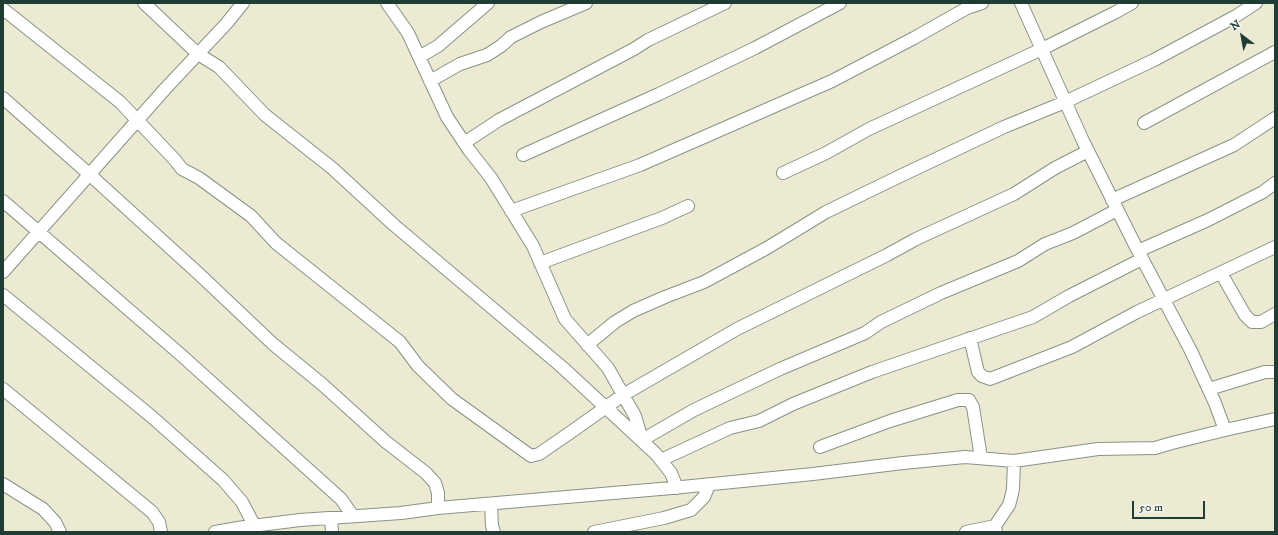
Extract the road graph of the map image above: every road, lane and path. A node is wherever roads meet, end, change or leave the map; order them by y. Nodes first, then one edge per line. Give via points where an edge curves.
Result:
1 (144, 3) edge
2 (243, 3) edge
3 (488, 3) edge
4 (586, 3) edge
5 (725, 3) edge
6 (840, 3) edge
7 (982, 3) edge
8 (1021, 3) edge
9 (1132, 3) edge
10 (1256, 3) edge
11 (393, 5) edge
12 (3, 9) edge
13 (1042, 49) junction
14 (1275, 52) edge
15 (198, 54) junction
16 (419, 57) junction
17 (430, 81) junction
18 (3, 98) edge
19 (1066, 102) junction
20 (1275, 118) edge
21 (137, 120) junction
22 (1144, 123) dead end
23 (464, 143) junction
24 (1088, 151) junction
25 (523, 155) dead end
26 (783, 173) dead end
27 (89, 174) junction
28 (1275, 183) edge
29 (3, 201) edge
30 (1115, 205) junction
31 (688, 206) dead end
32 (511, 211) junction
33 (39, 232) junction
34 (1275, 247) edge
35 (1140, 255) junction
36 (540, 263) junction
37 (3, 272) edge
38 (1220, 273) junction
39 (3, 295) edge
40 (1164, 300) junction
41 (1275, 314) edge
42 (970, 338) junction
43 (587, 345) junction
44 (1275, 372) edge
45 (3, 388) edge
46 (1209, 390) junction
47 (623, 395) junction
48 (606, 408) junction
49 (1275, 419) edge
50 (1225, 430) junction
51 (642, 440) junction
52 (820, 447) dead end
53 (981, 458) junction
54 (661, 460) junction
55 (1014, 461) junction
56 (3, 484) edge
57 (709, 485) junction
58 (677, 488) junction
59 (491, 504) junction
60 (438, 508) junction
61 (353, 516) junction
62 (331, 518) junction
63 (254, 526) junction
64 (996, 529) edge
65 (237, 530) edge
66 (60, 532) edge
67 (161, 532) edge
68 (215, 532) edge
69 (332, 532) edge
70 (494, 532) edge
71 (594, 532) edge
72 (966, 532) edge

1 - 15 street
2 - 15 street
3 - 16 street via 438,46
4 - 17 street via 511,37 487,55 460,64
5 - 23 street via 648,40 499,120
6 - 25 street via 755,48
7 - 32 street via 968,8 832,81 640,165
8 - 13 street
9 - 13 street
10 - 19 street via 1154,60
11 - 16 street
12 - 21 street via 120,102
13 - 19 street
13 - 26 street via 869,129
14 - 22 street
15 - 21 street
15 - 48 street via 220,67 265,115 332,168 394,225 562,367
16 - 17 street
17 - 23 street via 446,117
18 - 27 street
19 - 24 street
19 - 43 street via 1004,127 826,212 704,282 633,311
20 - 30 street via 1234,145
21 - 27 street
21 - 48 street via 182,169 199,178 251,216 276,243 400,342 418,366 452,399 531,456 539,454
23 - 32 street via 491,178
24 - 30 street
24 - 47 street via 1014,194 916,239 737,329
27 - 33 street
27 - 60 street via 273,344 386,442 426,473 435,483
28 - 35 street via 1263,192
29 - 33 street
30 - 35 street
30 - 51 street via 1073,233 1045,244 1018,261 941,293 881,322 865,333 780,369 694,410
31 - 36 street
32 - 36 street via 533,246
33 - 37 street
33 - 61 street via 341,499
34 - 38 street
35 - 40 street
35 - 42 street via 1033,317
36 - 43 street via 565,319
38 - 40 street
38 - 41 street via 1245,316 1252,322 1261,322
39 - 63 street via 152,417 223,480 242,502
40 - 42 street via 1072,347 990,379 978,372
40 - 46 street
42 - 54 street via 872,372 793,404 759,421 730,428
43 - 47 street via 608,368
44 - 46 street via 1265,372
45 - 67 street via 152,512 159,522
46 - 50 street
47 - 48 street
47 - 51 street via 635,416
48 - 51 street
49 - 50 street
50 - 55 street via 1155,448 1098,449
51 - 54 street
52 - 53 street via 890,421 958,400 969,400 973,407
53 - 55 street
53 - 57 street via 965,457 903,463
54 - 58 street
55 - 64 street via 1011,498
56 - 66 street via 43,509
57 - 58 street
57 - 71 street via 704,496 691,510
58 - 59 street
59 - 60 street
59 - 70 street
60 - 61 street
61 - 62 street
62 - 63 street
62 - 69 street
63 - 65 street
64 - 72 street
65 - 68 street

